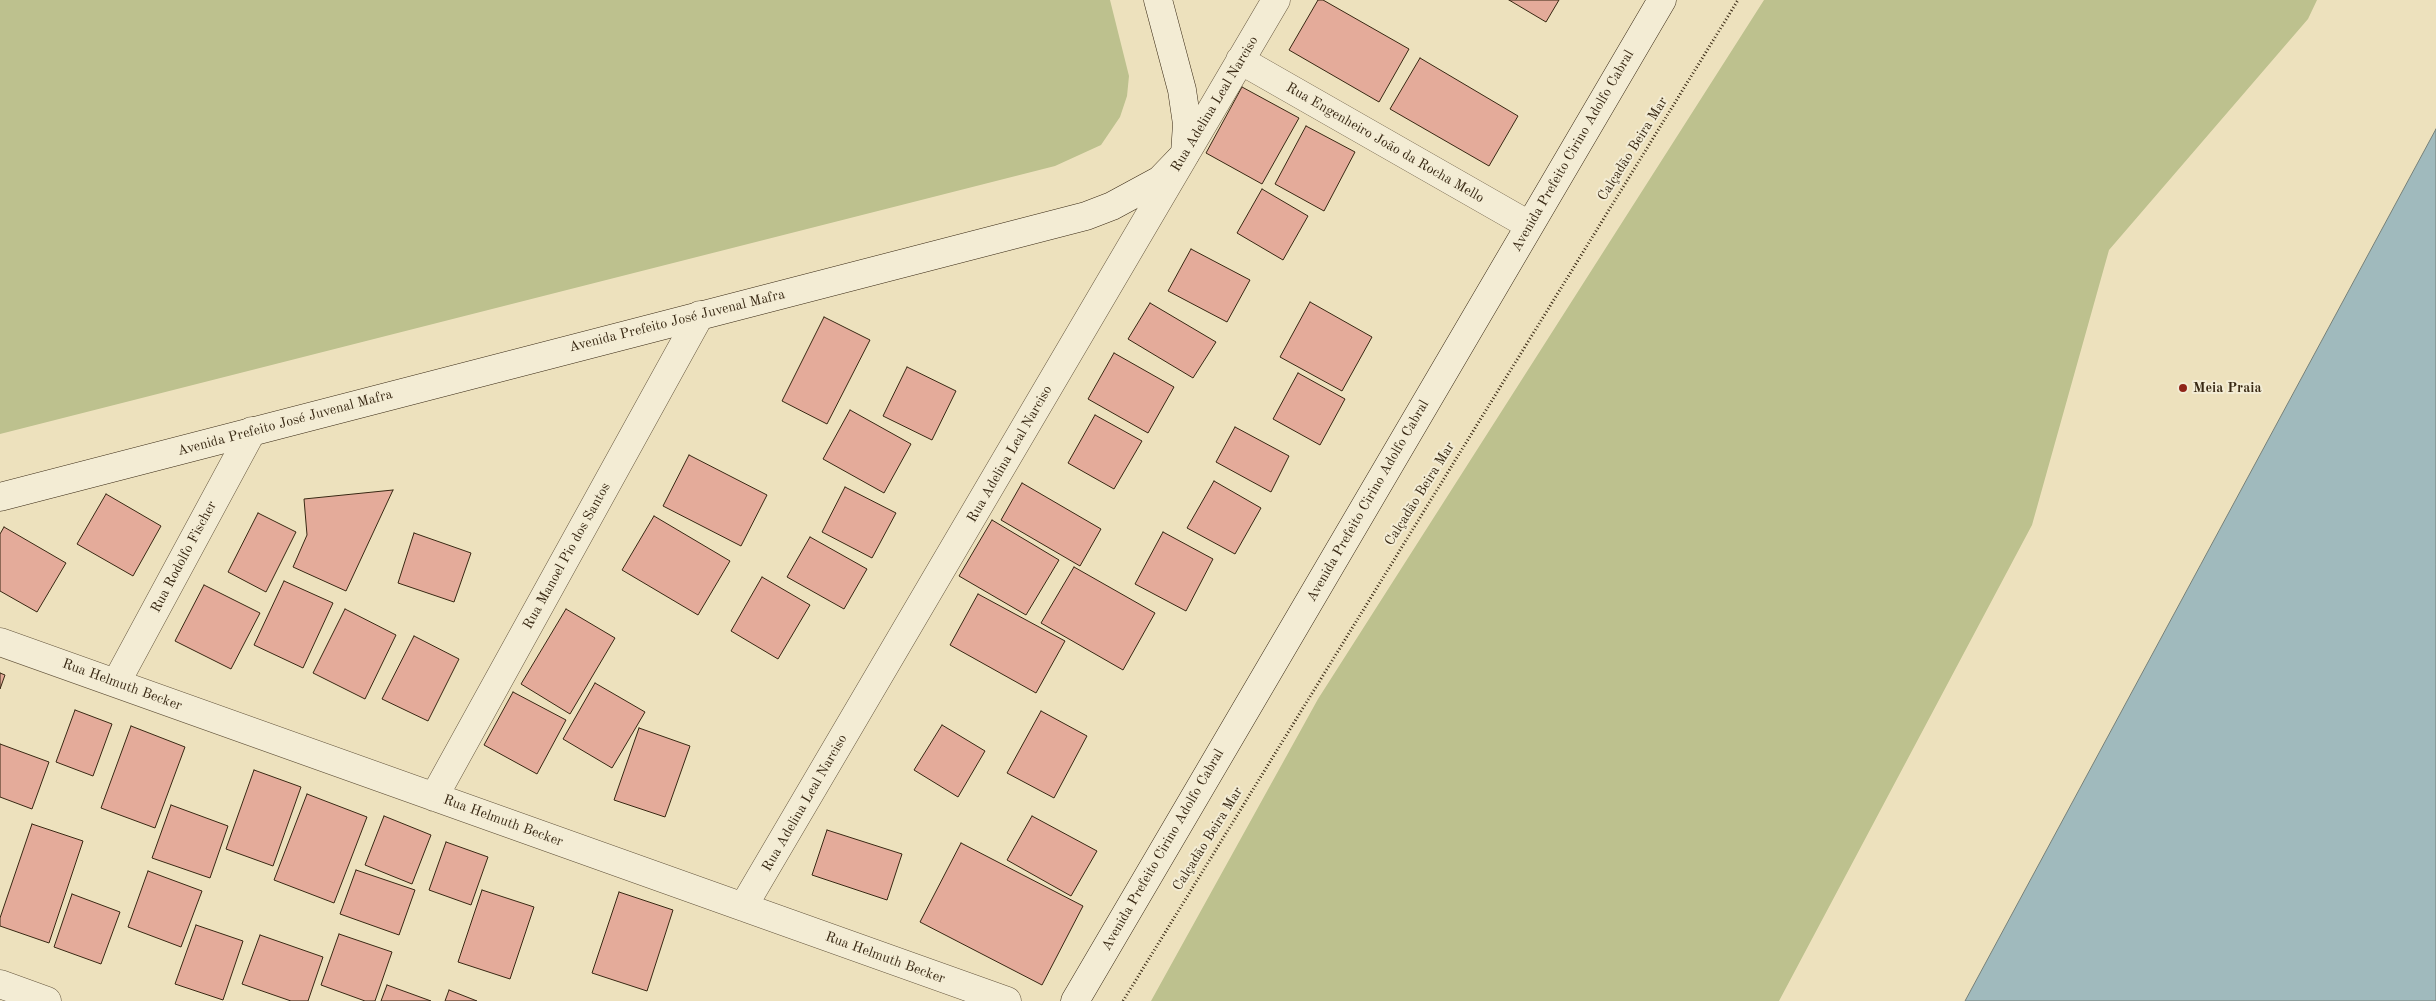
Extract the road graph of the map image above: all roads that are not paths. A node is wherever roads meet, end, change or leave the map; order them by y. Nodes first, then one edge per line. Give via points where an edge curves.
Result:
1 (1158, 0) edge
2 (1276, 0) edge
3 (1662, 0) edge
4 (1240, 60) junction
5 (1185, 154) junction
6 (1530, 225) junction
7 (700, 315) junction
8 (252, 431) junction
9 (0, 496) edge
10 (0, 642) edge
11 (116, 683) junction
12 (434, 797) junction
13 (744, 907) junction
14 (0, 984) edge
15 (47, 1001) edge
16 (1007, 1001) edge
17 (1075, 1001) edge

1 - 5 street via 1182,90 1187,124
2 - 4 street, Rua Adelina Leal Narciso
3 - 6 street, Avenida Prefeito Cirino Adolfo Cabral
4 - 5 street, Rua Adelina Leal Narciso
4 - 6 street, Rua Engenheiro João da Rocha Mello
5 - 7 street, Avenida Prefeito José Juvenal Mafra via 1160,180 1137,194 1086,216
5 - 13 street, Rua Adelina Leal Narciso
6 - 17 street, Avenida Prefeito Cirino Adolfo Cabral
7 - 8 street, Avenida Prefeito José Juvenal Mafra
7 - 12 street, Rua Manoel Pio dos Santos
8 - 9 street, Avenida Prefeito José Juvenal Mafra
8 - 11 street, Rua Rodolfo Fischer
10 - 11 street, Rua Helmuth Becker
11 - 12 street, Rua Helmuth Becker
12 - 13 street, Rua Helmuth Becker
13 - 16 street, Rua Helmuth Becker
14 - 15 street

